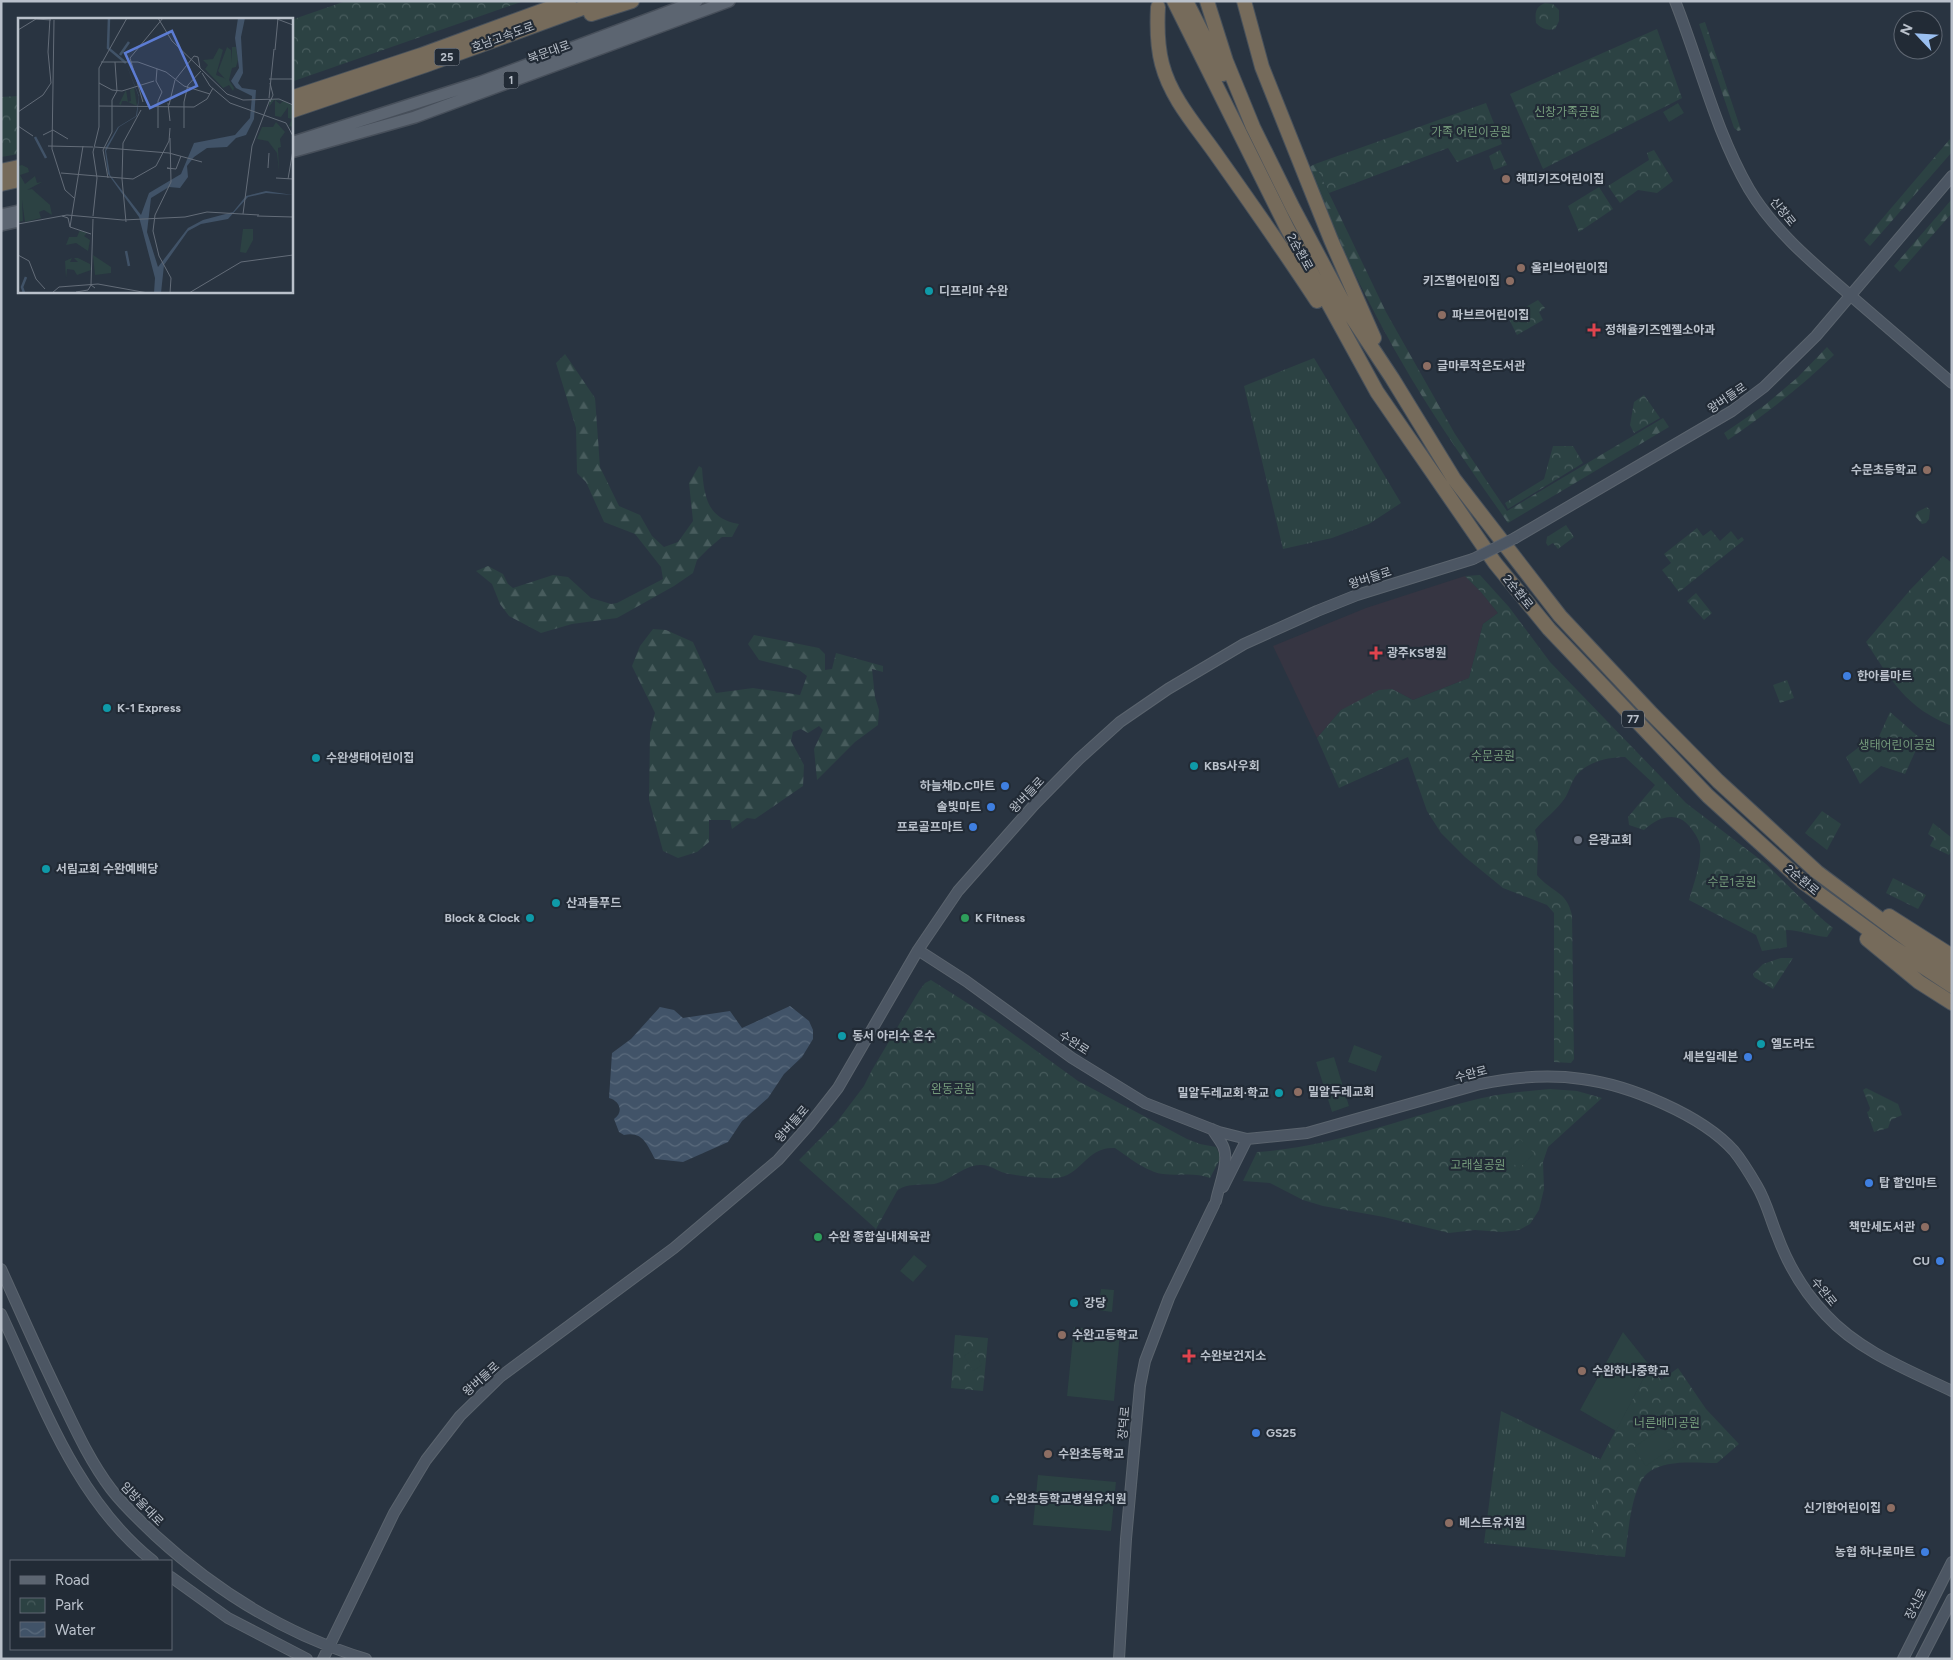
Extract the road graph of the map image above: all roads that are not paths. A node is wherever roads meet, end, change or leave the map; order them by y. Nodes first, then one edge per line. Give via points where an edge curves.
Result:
1 (569, 1) edge
2 (602, 1) edge
3 (632, 1) edge
4 (697, 1) edge
5 (729, 1) edge
6 (1174, 1) edge
7 (1186, 1) edge
8 (1207, 1) edge
9 (1244, 1) edge
10 (1675, 1) edge
11 (1164, 4) edge
12 (426, 65) junction
13 (1218, 88) junction
14 (292, 98) edge
15 (292, 111) edge
16 (1253, 127) junction
17 (292, 143) edge
18 (292, 152) edge
19 (18, 167) edge
20 (1, 171) edge
21 (1952, 176) edge
22 (18, 180) edge
23 (1, 184) edge
24 (18, 211) edge
25 (1, 215) edge
26 (18, 221) edge
27 (1, 225) edge
28 (1850, 295) junction
29 (1392, 378) junction
30 (1952, 383) edge
31 (1377, 392) junction
32 (1816, 872) junction
33 (1803, 882) junction
34 (918, 950) junction
35 (1952, 956) edge
36 (1952, 973) edge
37 (1952, 986) edge
38 (1952, 1003) edge
39 (1212, 1129) junction
40 (1247, 1140) junction
41 (1215, 1203) junction
42 (1, 1269) edge
43 (1, 1314) edge
44 (1952, 1391) edge
45 (152, 1560) edge
46 (1952, 1562) edge
47 (172, 1578) edge
48 (1952, 1599) edge
49 (330, 1646) junction
50 (307, 1659) edge
51 (324, 1659) edge
52 (366, 1659) edge
53 (1119, 1659) edge
54 (1903, 1659) edge
55 (1921, 1659) edge

1 - 14 highway, 호남고속도로 / 25
2 - 12 highway, 호남고속도로 / 25
3 - 12 highway via 479,53
4 - 17 main road, 북문대로 / 1 via 481,82
5 - 18 main road, 북문대로 / 1 via 415,117
6 - 13 highway
7 - 16 highway via 1242,112
8 - 16 highway via 1221,48
9 - 29 highway via 1262,67 1331,240
10 - 28 main road, 신창로 via 1725,138 1750,191 1787,237
11 - 13 highway
11 - 31 highway via 1158,37 1162,64 1184,111 1284,251
12 - 15 highway, 호남고속도로 / 25
13 - 31 highway, 2순환로 via 1287,228
16 - 29 highway, 2순환로 via 1349,313
19 - 20 highway
21 - 28 main road, 왕버들로
22 - 23 highway
24 - 25 main road
26 - 27 main road
28 - 30 main road, 신창로
28 - 34 main road, 왕버들로, bridge via 1786,368 1732,412 1515,538 1473,559 1357,595 1264,635 1199,670 1120,722 1079,759 985,859 958,891
29 - 32 highway, 2순환로 / 77 via 1454,479 1560,616 1718,781
31 - 33 highway, 2순환로 / 77 via 1495,563 1549,629 1708,796
32 - 35 highway
32 - 36 highway, 2순환로 / 77
33 - 37 highway, 2순환로 / 77
33 - 38 highway via 1832,912 1919,982
34 - 39 main road, 수완로 via 1072,1058 1144,1103
34 - 49 main road, 왕버들로 via 838,1088 778,1160 674,1248 500,1377 460,1416 426,1460 394,1513
39 - 40 main road, 수완로
39 - 41 main road via 1225,1154
40 - 41 main road, 장덕로
40 - 44 main road, 수완로 via 1307,1133 1510,1078 1581,1078 1626,1089 1704,1126 1733,1151 1758,1188 1798,1279 1838,1326 1869,1350
41 - 53 main road, 장덕로 via 1169,1298 1145,1361 1126,1539
42 - 49 main road, 임방울대로 via 81,1441 112,1490 162,1542 214,1585 260,1613
43 - 45 main road via 51,1423 84,1483 116,1526
46 - 54 main road, 장신로
47 - 50 main road via 228,1618
48 - 55 main road
49 - 51 main road, 왕버들로
49 - 52 main road, 임방울대로

